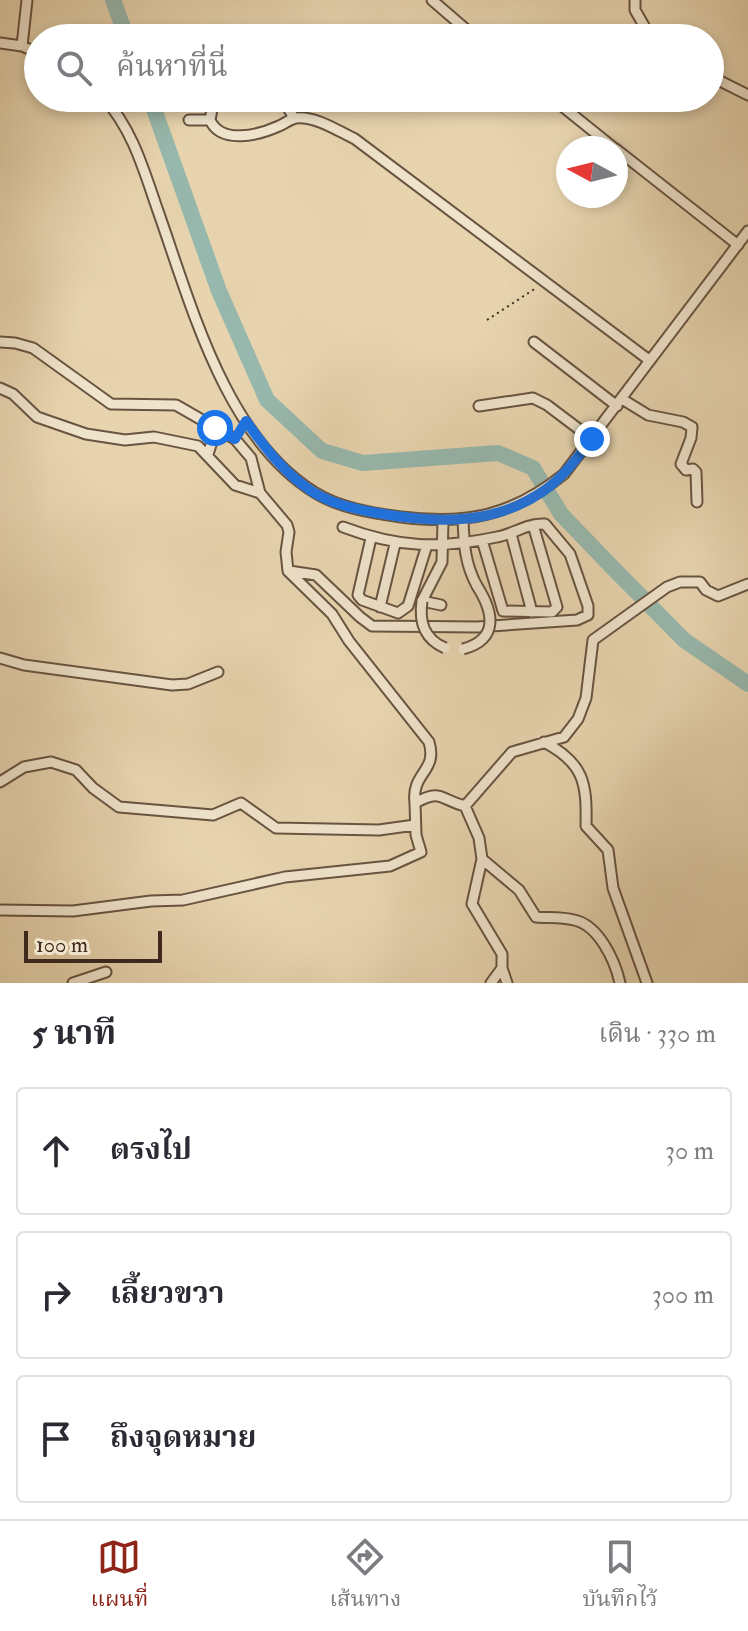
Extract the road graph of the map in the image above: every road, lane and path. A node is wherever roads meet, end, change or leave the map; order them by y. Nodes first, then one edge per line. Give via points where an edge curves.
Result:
1 (27, 0) edge
2 (432, 0) edge
3 (635, 0) edge
4 (24, 24) edge
5 (460, 24) edge
6 (643, 24) edge
7 (24, 28) edge
8 (0, 43) edge
9 (22, 46) joint
10 (724, 83) edge
11 (748, 95) edge
12 (116, 112) edge
13 (211, 112) edge
14 (290, 112) edge
15 (569, 112) edge
16 (294, 118) junction
17 (189, 120) dead end
18 (210, 120) junction
19 (599, 136) edge
20 (628, 159) edge
21 (748, 231) edge
22 (738, 245) junction
23 (545, 282) junction
24 (487, 320) dead end
25 (0, 342) edge
26 (534, 342) dead end
27 (649, 360) junction
28 (0, 388) edge
29 (620, 402) junction
30 (479, 406) dead end
31 (246, 421) junction
32 (224, 432) junction
33 (235, 439) junction
34 (592, 439) junction
35 (208, 454) junction
36 (260, 493) junction
37 (697, 502) dead end
38 (443, 520) junction
39 (463, 520) junction
40 (533, 525) junction
41 (343, 527) dead end
42 (511, 534) junction
43 (371, 538) junction
44 (482, 540) junction
45 (395, 544) junction
46 (464, 544) junction
47 (427, 545) junction
48 (442, 545) junction
49 (288, 571) junction
50 (748, 584) edge
51 (422, 601) junction
52 (441, 605) dead end
53 (380, 607) junction
54 (532, 612) junction
55 (445, 648) dead end
56 (463, 649) dead end
57 (0, 658) edge
58 (218, 672) dead end
59 (544, 742) junction
60 (0, 782) edge
61 (415, 803) junction
62 (465, 806) junction
63 (415, 825) junction
64 (482, 859) junction
65 (0, 910) edge
66 (502, 968) junction
67 (106, 972) dead end
68 (73, 983) edge
69 (491, 983) edge
70 (507, 983) edge
71 (620, 983) edge
72 (647, 983) edge

1 - 4 street
2 - 5 street
3 - 6 street
7 - 9 street
8 - 9 street
10 - 11 street
12 - 31 street via 134,142 196,321
13 - 18 street
14 - 16 street
15 - 19 street
16 - 18 street via 270,130 236,136 216,131
16 - 23 street via 320,122 355,139
17 - 18 street
20 - 22 street
21 - 22 street
22 - 27 street
23 - 24 path
23 - 27 street
25 - 32 street via 33,348 111,404 176,405
26 - 29 street
27 - 29 street
28 - 35 street via 37,417 86,434 168,439
29 - 34 street
29 - 37 street via 692,427 681,464 696,472
30 - 34 street via 533,398
31 - 33 street
31 - 38 street via 275,459 313,492 366,511
32 - 33 street
32 - 35 street
33 - 36 street via 251,458
34 - 39 street via 541,493 494,514
35 - 36 street via 235,485
36 - 49 street via 287,525
38 - 39 street
38 - 48 street
39 - 46 street
40 - 42 street
40 - 49 street via 545,524 570,554 588,606 585,618 477,627 372,626 316,575
40 - 54 street via 557,607
41 - 43 street
42 - 44 street
42 - 54 street
43 - 45 street
43 - 53 street via 357,592
44 - 46 street
44 - 54 street via 503,611
45 - 47 street
45 - 53 street
46 - 48 street
46 - 56 street, bridge via 468,569 491,615 480,642
47 - 48 street
47 - 53 street via 405,611
48 - 51 street via 442,562
49 - 61 street via 332,614 429,742 431,759 415,784
50 - 59 street via 718,596 700,582 680,582 593,640 578,719 564,737
51 - 52 street
51 - 55 street, bridge via 424,630
57 - 58 street via 172,685
59 - 62 street via 512,752
59 - 72 street via 566,753 582,775 586,826 608,850 613,888
60 - 63 street via 24,767 51,762 76,770 119,807 213,815 241,803 276,828 305,831
61 - 62 street via 440,794
61 - 63 street
62 - 64 street
63 - 65 street via 421,852 390,866 285,877 183,900 73,911
64 - 66 street via 472,904 502,954
64 - 71 street via 519,890 536,917 576,920 592,932 615,962
66 - 69 street
66 - 70 street
67 - 68 street

